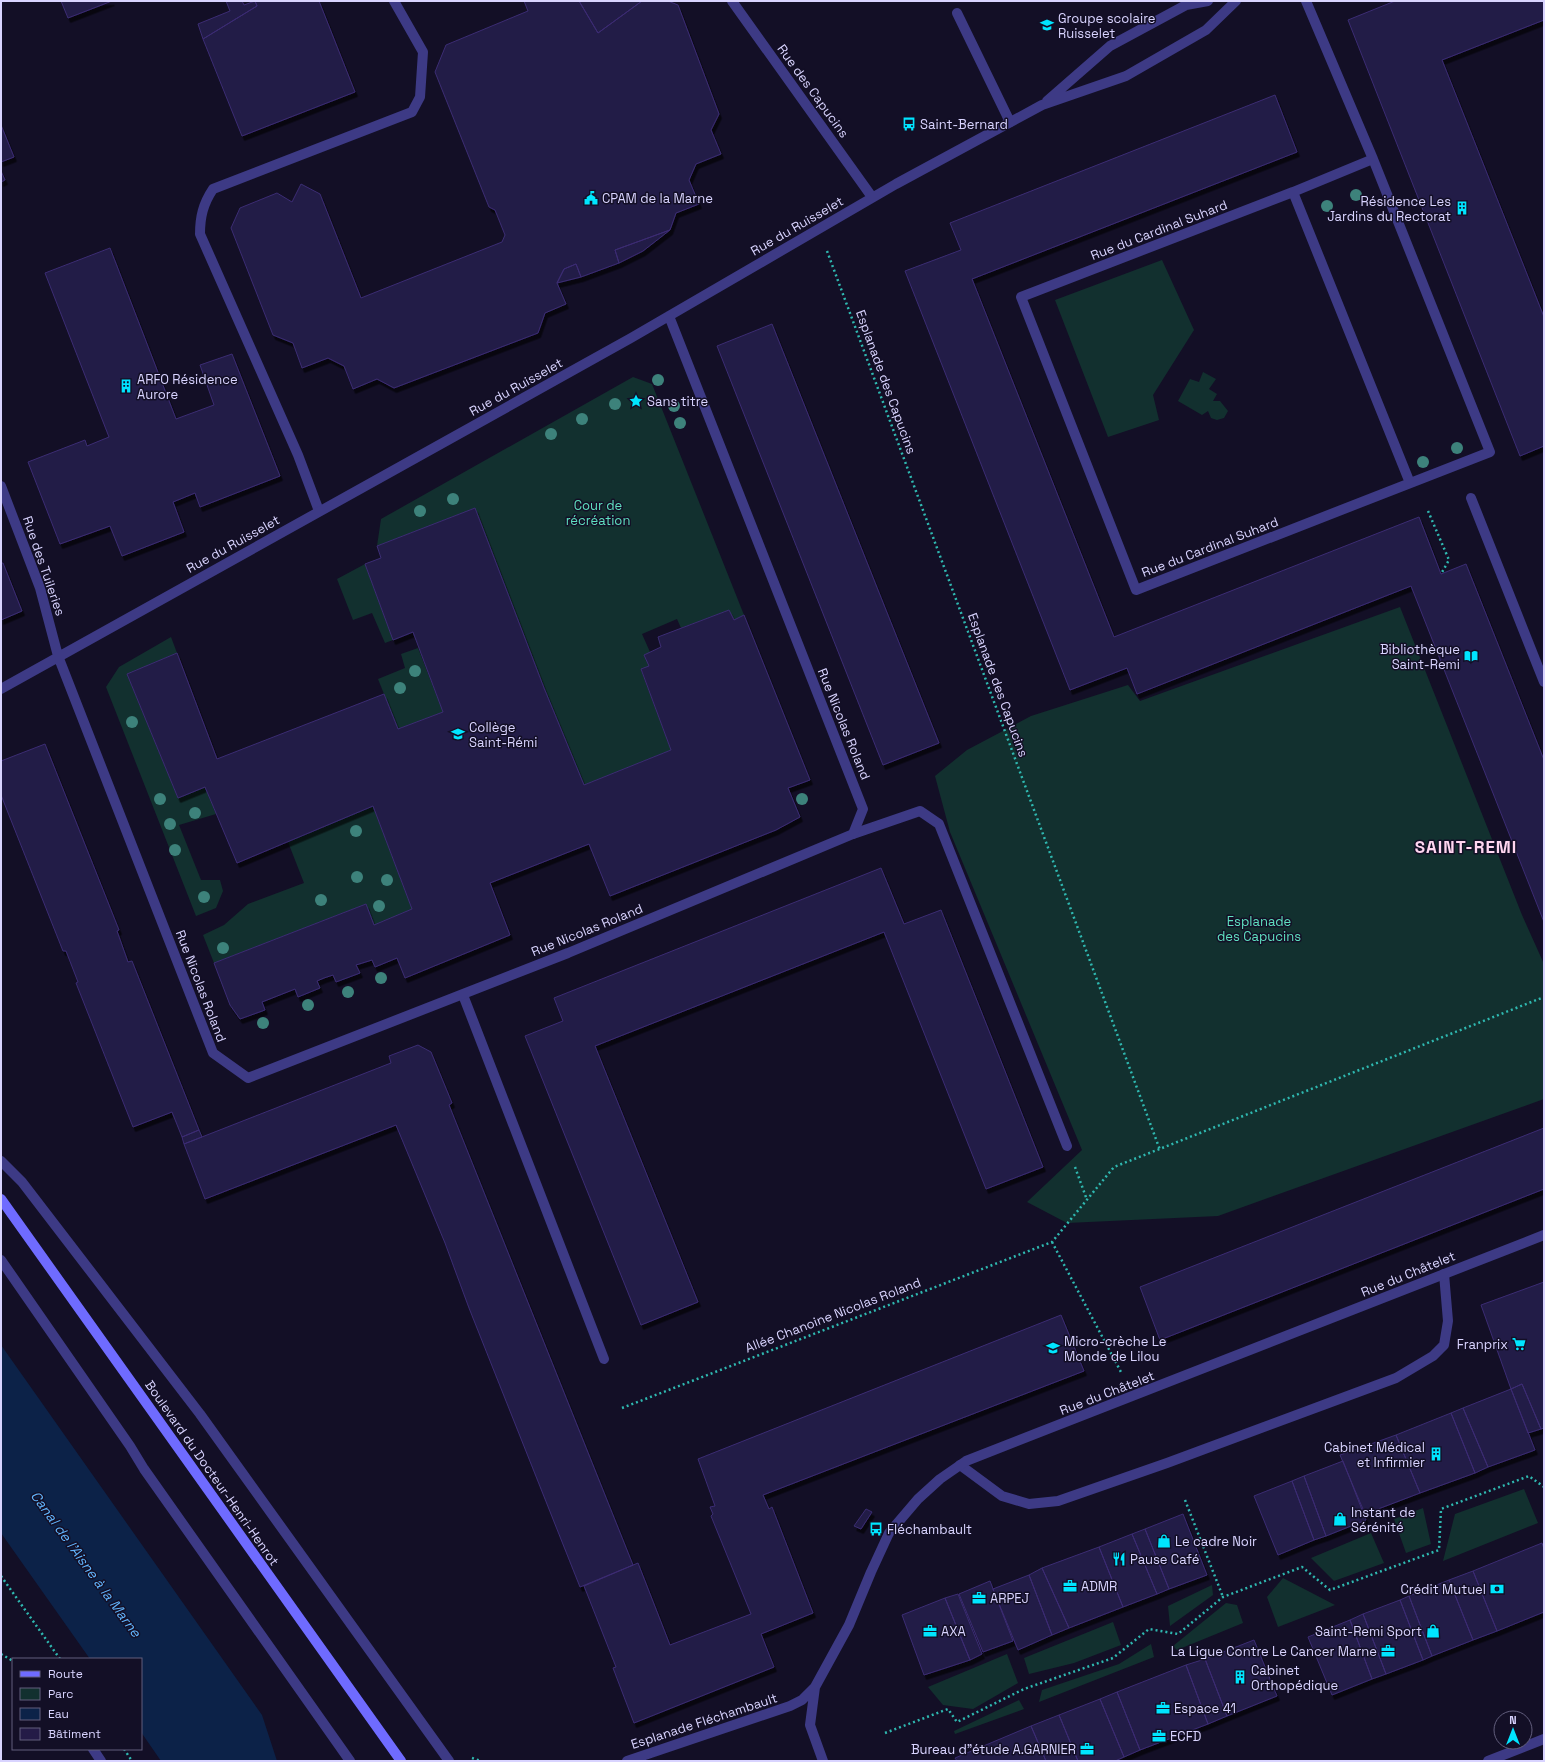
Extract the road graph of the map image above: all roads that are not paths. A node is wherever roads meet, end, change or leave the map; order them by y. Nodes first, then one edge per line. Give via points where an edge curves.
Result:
1 (394, 1) edge
2 (732, 1) edge
3 (1208, 1) edge
4 (1236, 1) edge
5 (1306, 1) edge
6 (957, 13) dead end
7 (1042, 104) junction
8 (1010, 122) junction
9 (1373, 159) junction
10 (1293, 192) junction
11 (872, 197) junction
12 (669, 316) junction
13 (1410, 483) junction
14 (1, 486) edge
15 (1471, 498) dead end
16 (319, 511) junction
17 (58, 656) junction
18 (1544, 682) edge
19 (1, 689) edge
20 (853, 834) junction
21 (463, 995) junction
22 (1067, 1146) road end
23 (1, 1160) edge
24 (1, 1199) edge
25 (1544, 1235) edge
26 (1, 1260) edge
27 (1444, 1274) junction
28 (604, 1359) dead end
29 (960, 1464) junction
30 (815, 1686) junction
31 (790, 1706) joint
32 (1544, 1739) edge
33 (94, 1750) edge
34 (101, 1761) edge
35 (350, 1761) edge
36 (401, 1761) edge
37 (449, 1761) edge
38 (627, 1761) edge
39 (823, 1761) edge
40 (1488, 1761) edge

1 - 16 street via 423,52 420,98 412,112 213,189 200,218 200,234 298,455
2 - 11 street, Rue des Capucins
3 - 7 street, Rue du Ruisselet via 1186,5 1110,46
4 - 7 street, Rue du Ruisselet via 1206,30 1126,76
5 - 9 street, Rue du Cardinal Suhard
6 - 8 street
7 - 8 street, Rue du Ruisselet
8 - 11 street, Rue du Ruisselet
9 - 10 street, Rue du Cardinal Suhard
9 - 13 street, Rue du Cardinal Suhard via 1490,452
10 - 13 street
10 - 13 street, Rue du Cardinal Suhard via 1021,297 1136,590
11 - 12 street, Rue du Ruisselet
12 - 16 street, Rue du Ruisselet
12 - 20 street, Rue Nicolas Roland via 863,809
14 - 17 street, Rue des Tuileries via 40,588
15 - 18 street
16 - 17 street, Rue du Ruisselet
17 - 19 street, Rue du Ruisselet
17 - 21 street, Rue Nicolas Roland via 214,1054 248,1078
20 - 21 street, Rue Nicolas Roland
20 - 22 street via 920,811 939,824
21 - 28 street
23 - 37 street via 22,1182 200,1414
24 - 36 main road, Boulevard du Docteur-Henri-Henrot
25 - 27 street, Rue du Châtelet
26 - 35 street via 126,1439 144,1469
27 - 29 street, Rue du Châtelet
27 - 29 street via 1448,1321 1444,1345 1433,1356 1396,1378 1058,1501 1029,1504 1002,1496
29 - 30 street, Rue du Châtelet via 918,1499 889,1533 849,1625
30 - 31 street, Rue du Châtelet via 802,1700
30 - 39 street via 810,1725
31 - 38 street, Esplanade Fléchambault
32 - 40 street
33 - 34 street

